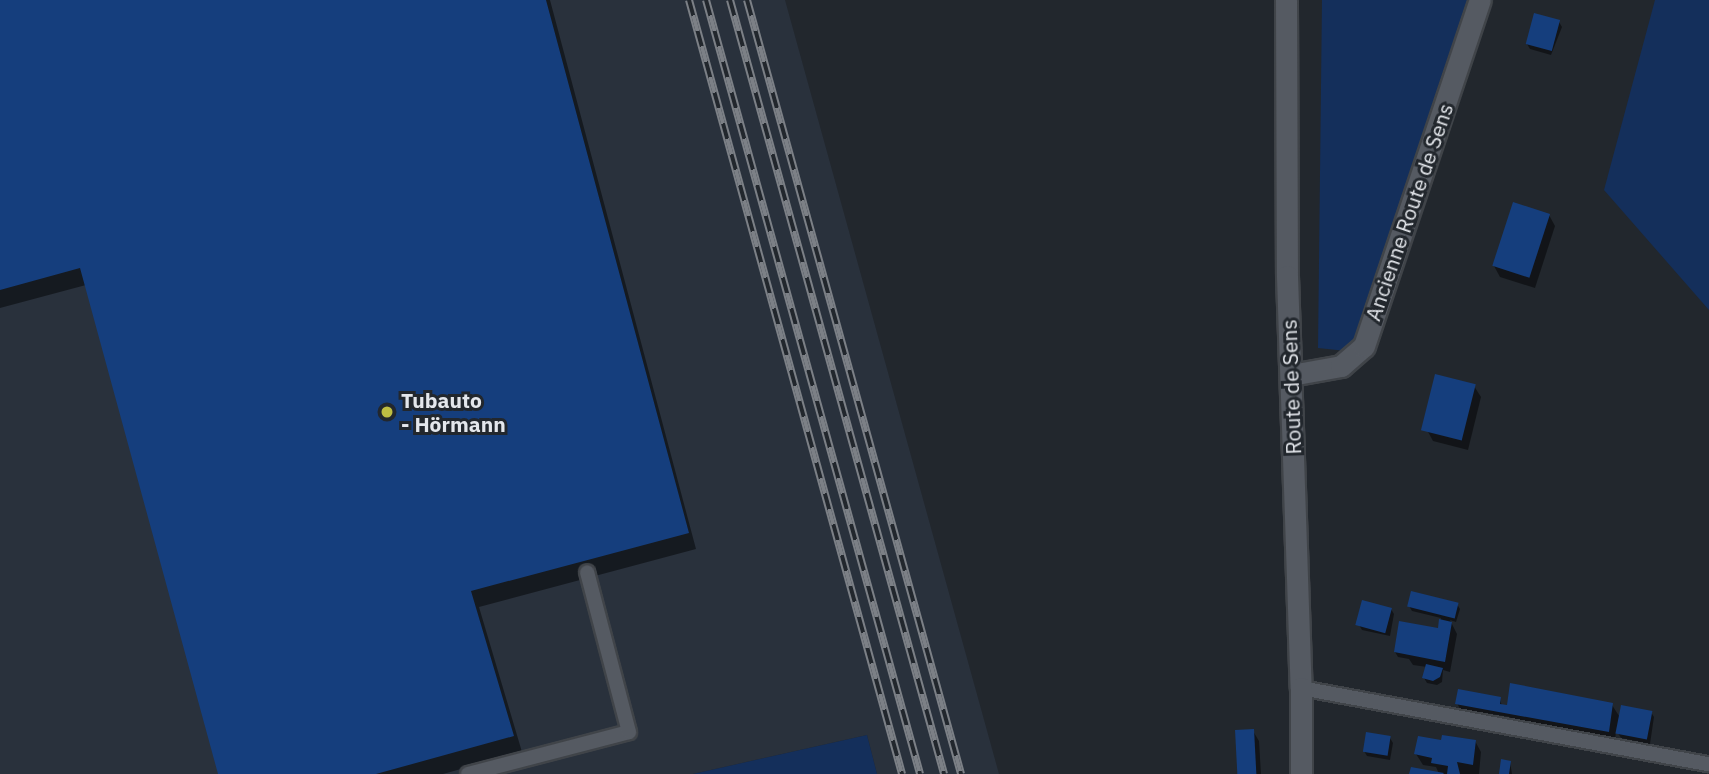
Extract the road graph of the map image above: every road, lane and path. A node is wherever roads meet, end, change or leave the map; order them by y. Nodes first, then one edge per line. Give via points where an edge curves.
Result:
1 (1286, 0) edge
2 (1480, 0) edge
3 (1291, 374) junction
4 (587, 572) dead end
5 (1301, 688) junction
6 (1709, 764) edge
7 (468, 774) edge
8 (1301, 774) edge

1 - 3 main road, Route de Sens
2 - 3 main road, Ancienne Route de Sens via 1364,346 1341,366
3 - 5 main road, Route de Sens
4 - 7 lane via 629,732
5 - 6 lane
5 - 8 main road, Route de Sens

